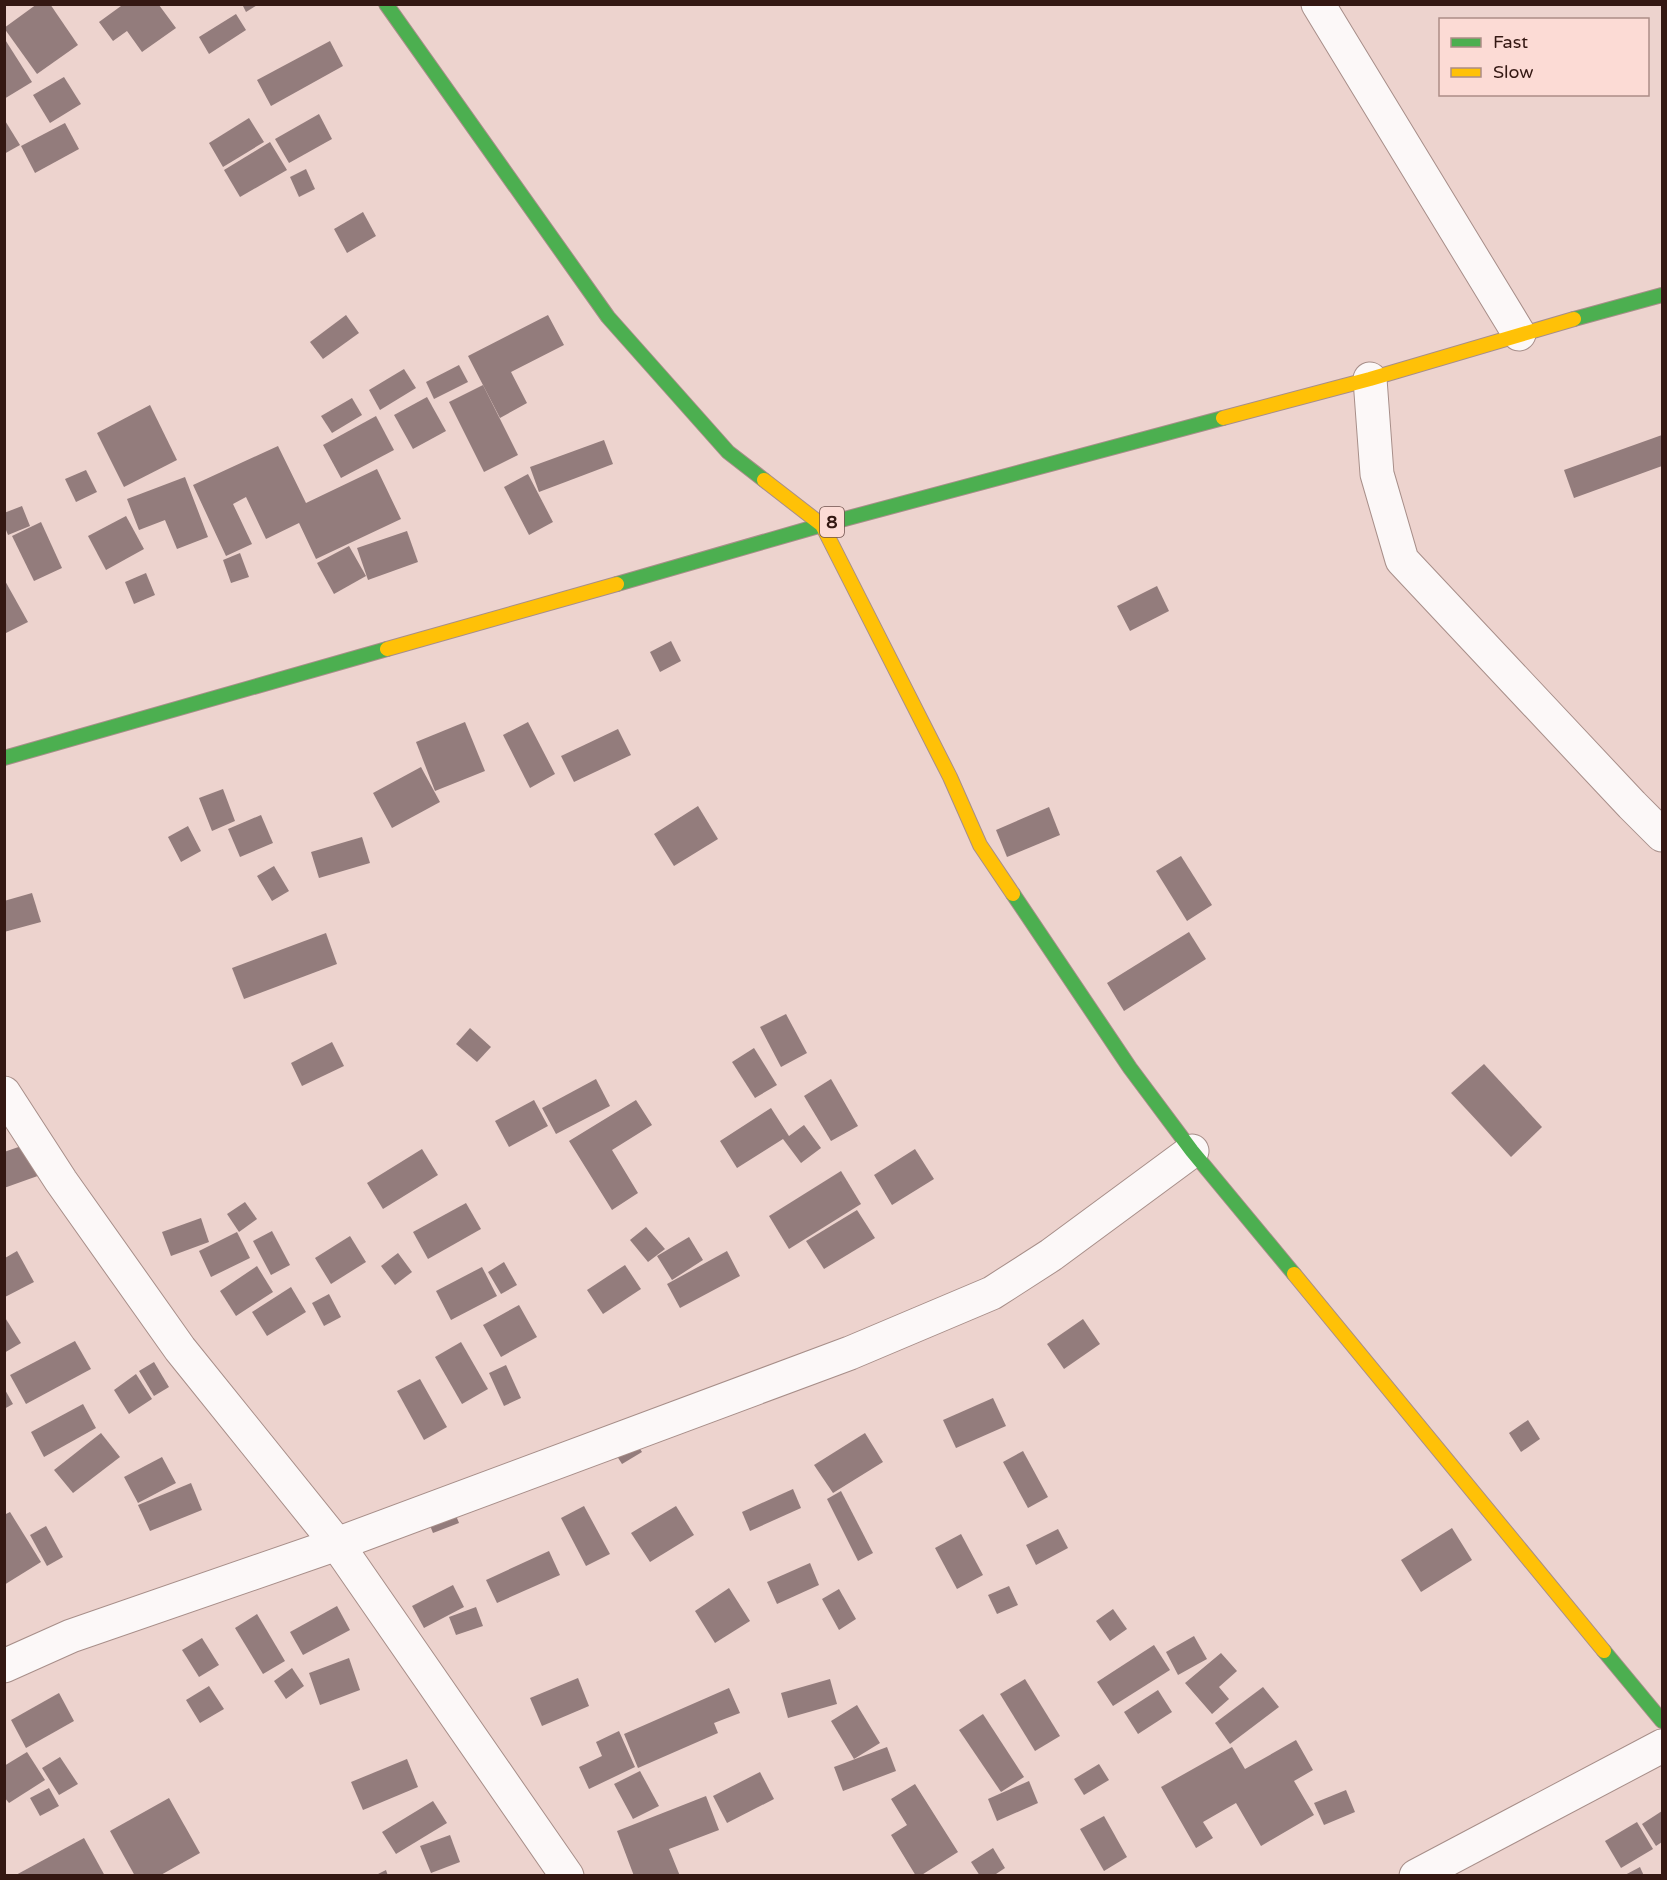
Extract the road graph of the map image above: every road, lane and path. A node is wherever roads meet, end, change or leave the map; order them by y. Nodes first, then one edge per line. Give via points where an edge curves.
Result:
1 (386, 4) edge
2 (1318, 4) edge
3 (1662, 295) edge
4 (1519, 334) junction
5 (1370, 379) junction
6 (822, 525) junction
7 (4, 758) edge
8 (1662, 835) edge
9 (4, 1093) edge
10 (1192, 1150) junction
11 (338, 1544) junction
12 (4, 1666) edge
13 (1662, 1721) edge
14 (1662, 1746) edge
15 (567, 1875) edge
16 (1416, 1875) edge

1 - 6 street via 608,316 728,452
2 - 4 street
3 - 4 street, 8
4 - 5 street, 8
5 - 6 street, 8
5 - 8 street via 1377,474 1402,560
6 - 7 street, 8
6 - 10 street via 950,777 980,845 1130,1068
9 - 11 street via 180,1349
10 - 11 street via 1051,1255 992,1293 850,1353
10 - 13 street
11 - 12 street via 71,1636
11 - 15 street
14 - 16 street

